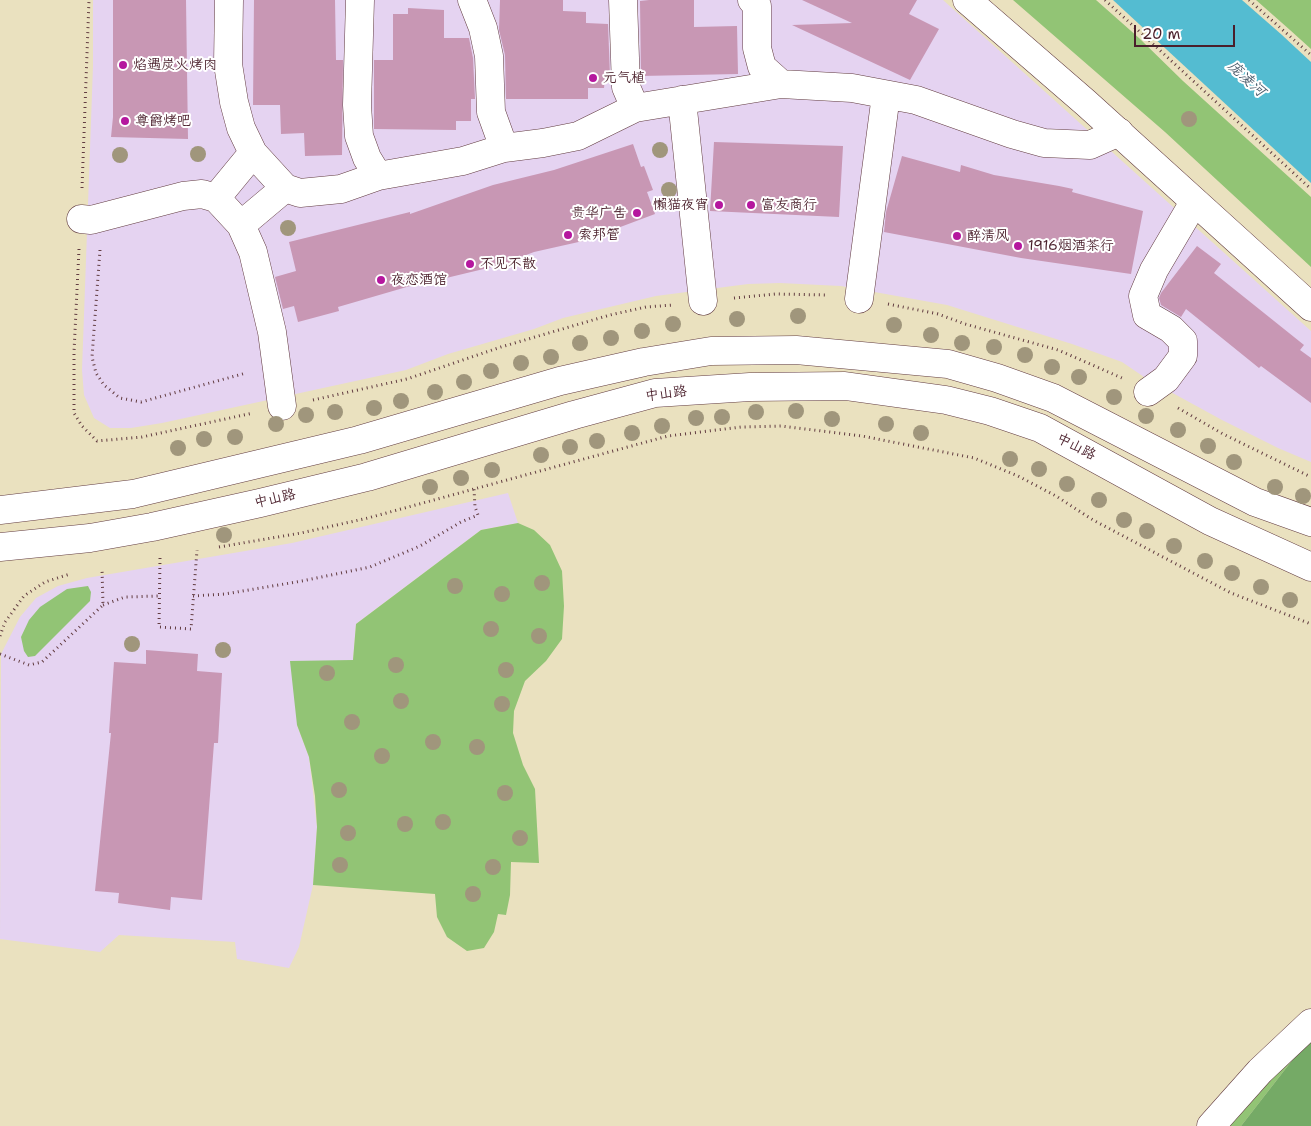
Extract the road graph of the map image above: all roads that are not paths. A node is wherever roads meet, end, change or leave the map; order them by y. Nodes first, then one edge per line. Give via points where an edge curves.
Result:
1 (229, 0) edge
2 (360, 0) edge
3 (472, 0) edge
4 (623, 0) edge
5 (752, 0) edge
6 (967, 0) edge
7 (781, 84) junction
8 (886, 95) junction
9 (682, 100) junction
10 (635, 108) junction
11 (1118, 132) junction
12 (504, 148) junction
13 (253, 153) junction
14 (378, 176) junction
15 (285, 188) junction
16 (216, 198) junction
17 (1194, 202) junction
18 (91, 218) road end
19 (240, 225) junction
20 (859, 299) road end
21 (703, 301) road end
22 (1311, 307) edge
23 (1148, 392) road end
24 (282, 406) road end
25 (0, 510) edge
26 (1311, 522) edge
27 (0, 547) edge
28 (1311, 567) edge
29 (1311, 1023) edge
30 (1211, 1126) edge

1 - 13 street via 228,64 241,128
2 - 14 street via 359,136
3 - 12 street via 489,56 491,112
4 - 10 street via 626,87
5 - 7 street via 757,6 757,48 762,67
6 - 11 street
7 - 8 street via 852,88
7 - 9 street
8 - 11 street via 916,100 1044,143 1090,145
8 - 20 street
9 - 10 street
9 - 21 street
10 - 12 street via 578,136
11 - 17 street
12 - 14 street via 463,161
13 - 15 street
13 - 16 street
14 - 15 street via 319,193 300,194
15 - 19 street
16 - 18 street via 202,194 183,196
16 - 19 street
17 - 22 street
17 - 23 street via 1154,270 1143,296 1147,315 1171,329 1183,341 1183,356 1166,379
19 - 24 street via 258,270 278,365
25 - 26 street via 133,494 359,440 560,381 644,362 711,351 796,350 948,364 996,378 1053,398 1255,502
27 - 28 street, 中山路 via 98,536 367,477 574,414 655,393 845,386 946,400 1040,428 1210,521
29 - 30 street via 1260,1071

